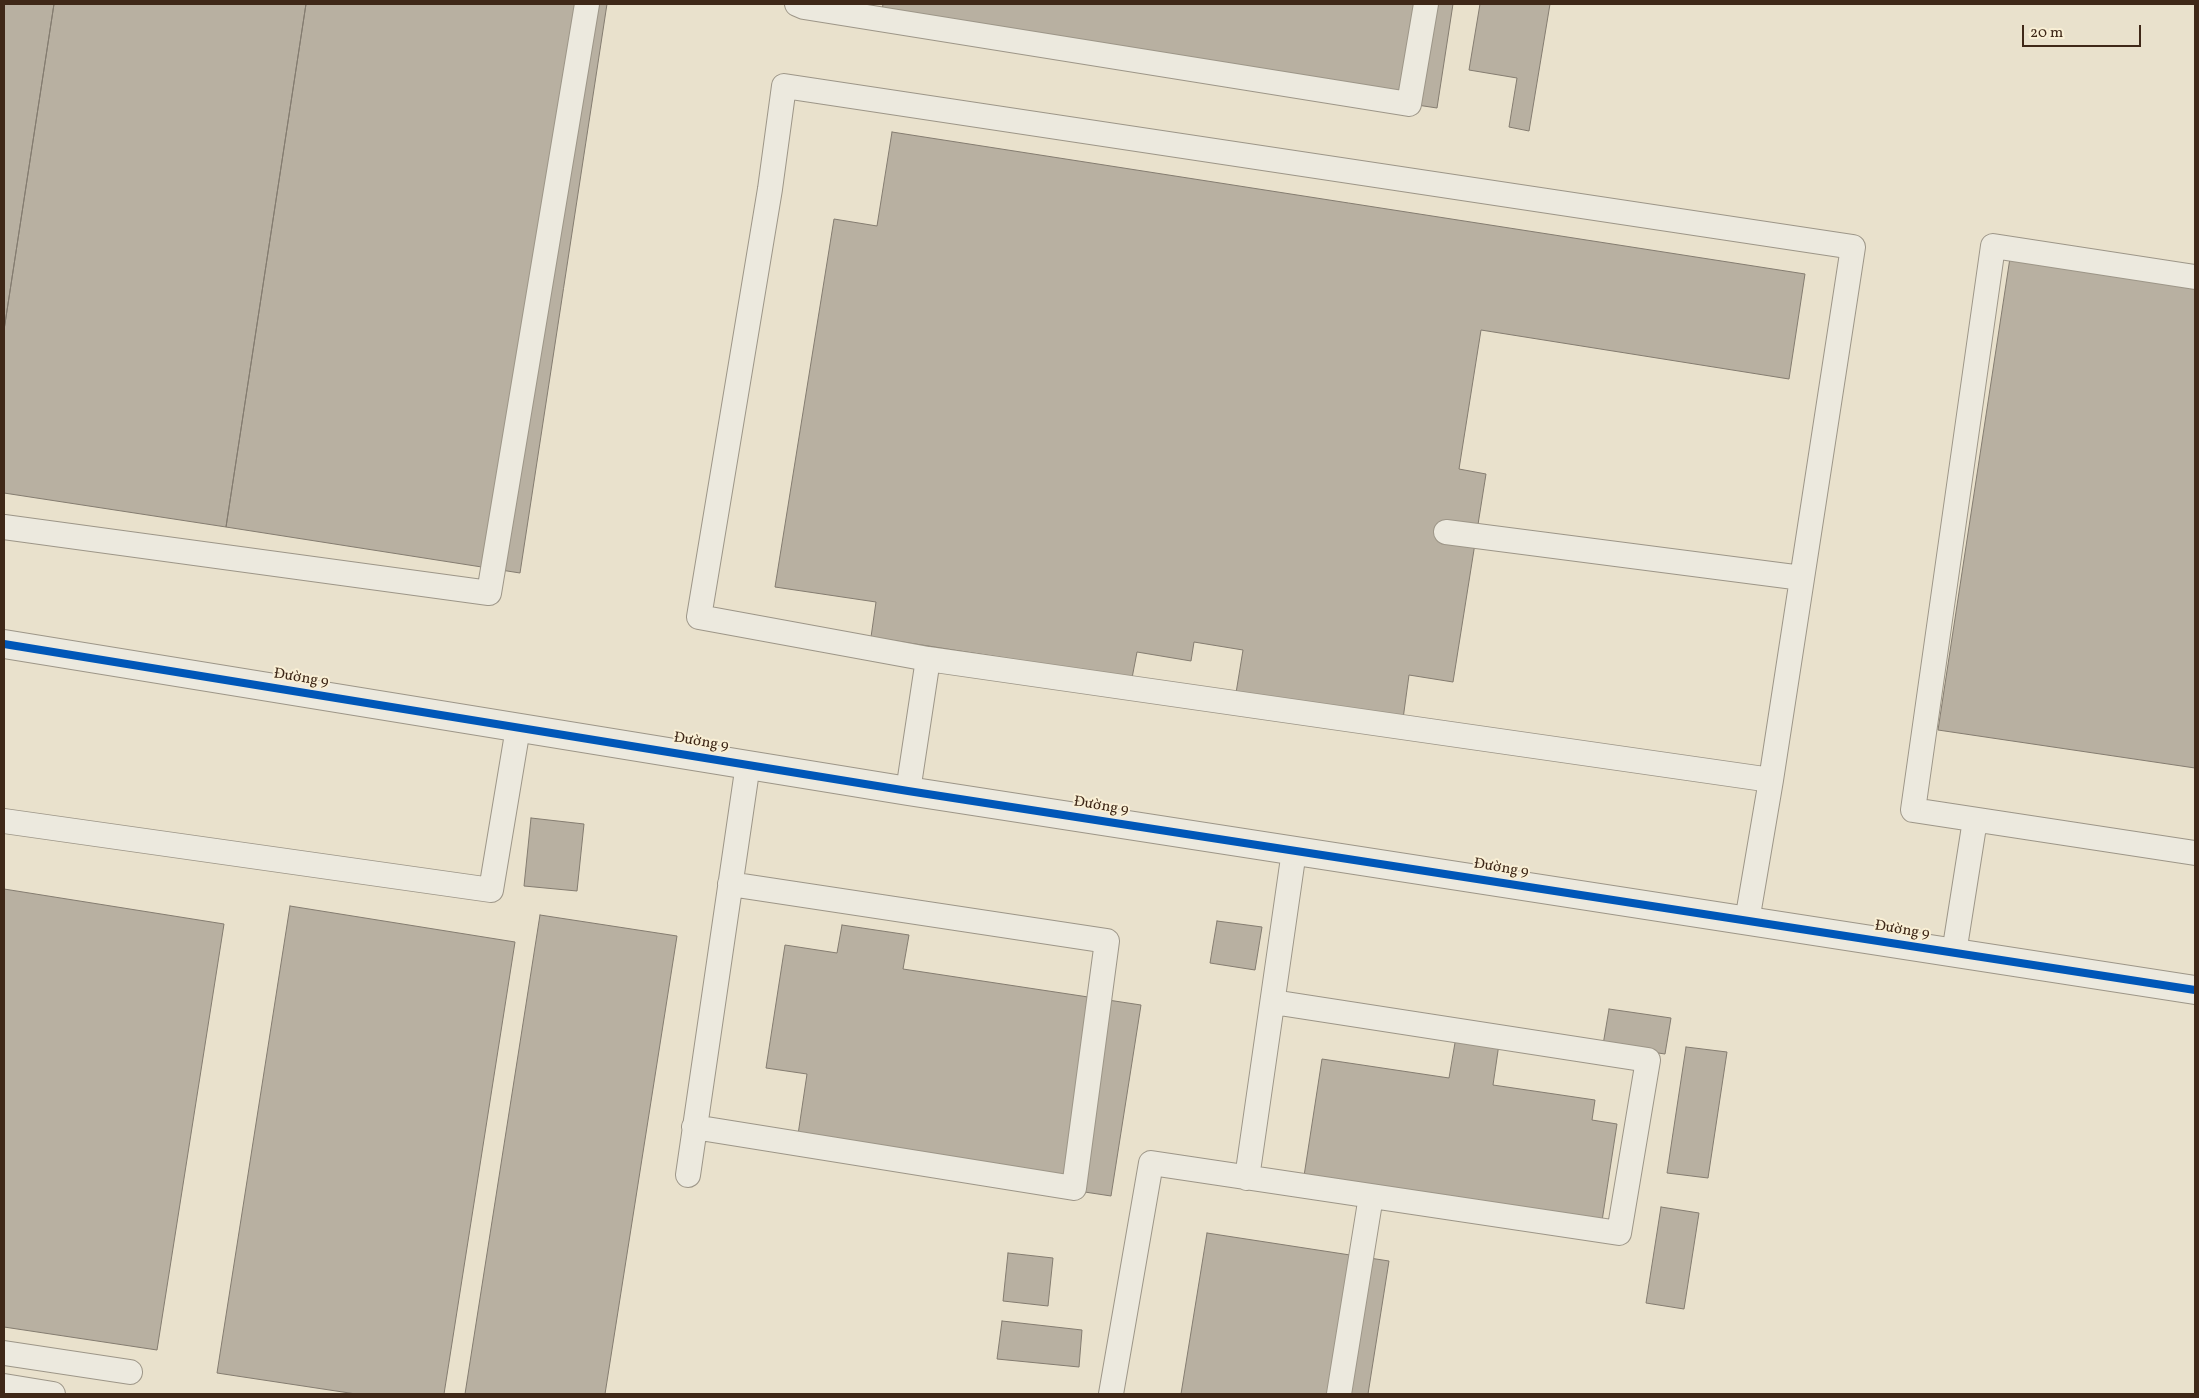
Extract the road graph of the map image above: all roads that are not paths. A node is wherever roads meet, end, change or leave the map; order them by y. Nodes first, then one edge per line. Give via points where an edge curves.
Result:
1 (587, 4) edge
2 (798, 4) edge
3 (1426, 4) edge
4 (2195, 277) edge
5 (4, 527) edge
6 (1446, 532) dead end
7 (1802, 578) junction
8 (4, 644) edge
9 (928, 659) junction
10 (518, 728) junction
11 (748, 764) junction
12 (1771, 780) junction
13 (908, 791) junction
14 (1975, 820) junction
15 (4, 822) edge
16 (1294, 851) junction
17 (2195, 853) edge
18 (730, 884) junction
19 (1748, 921) junction
20 (1954, 953) junction
21 (2195, 990) edge
22 (1273, 1002) junction
23 (694, 1127) junction
24 (688, 1174) dead end
25 (1247, 1178) junction
26 (1371, 1196) junction
27 (4, 1353) edge
28 (130, 1372) dead end
29 (4, 1386) edge
30 (53, 1394) edge
31 (1111, 1394) edge
32 (1339, 1394) edge

1 - 5 lane via 489,593
2 - 3 lane via 1409,104
4 - 14 lane via 1993,246 1913,810
6 - 7 lane
7 - 9 lane via 1853,247 784,86 699,617
7 - 12 lane
8 - 10 street, Đường 9
9 - 12 lane
9 - 13 lane
10 - 11 street, Đường 9
10 - 15 lane via 490,890
11 - 13 street, Đường 9
11 - 18 lane
12 - 19 lane
13 - 16 street, Đường 9
14 - 17 lane
14 - 20 lane
16 - 19 street, Đường 9
16 - 22 lane
18 - 23 lane
18 - 23 lane via 1107,941 1074,1188
19 - 20 street, Đường 9
20 - 21 street, Đường 9
22 - 25 lane
22 - 26 lane via 1648,1060 1619,1233
23 - 24 lane
25 - 26 lane
25 - 31 lane via 1151,1163
26 - 32 lane
27 - 28 lane
29 - 30 lane

